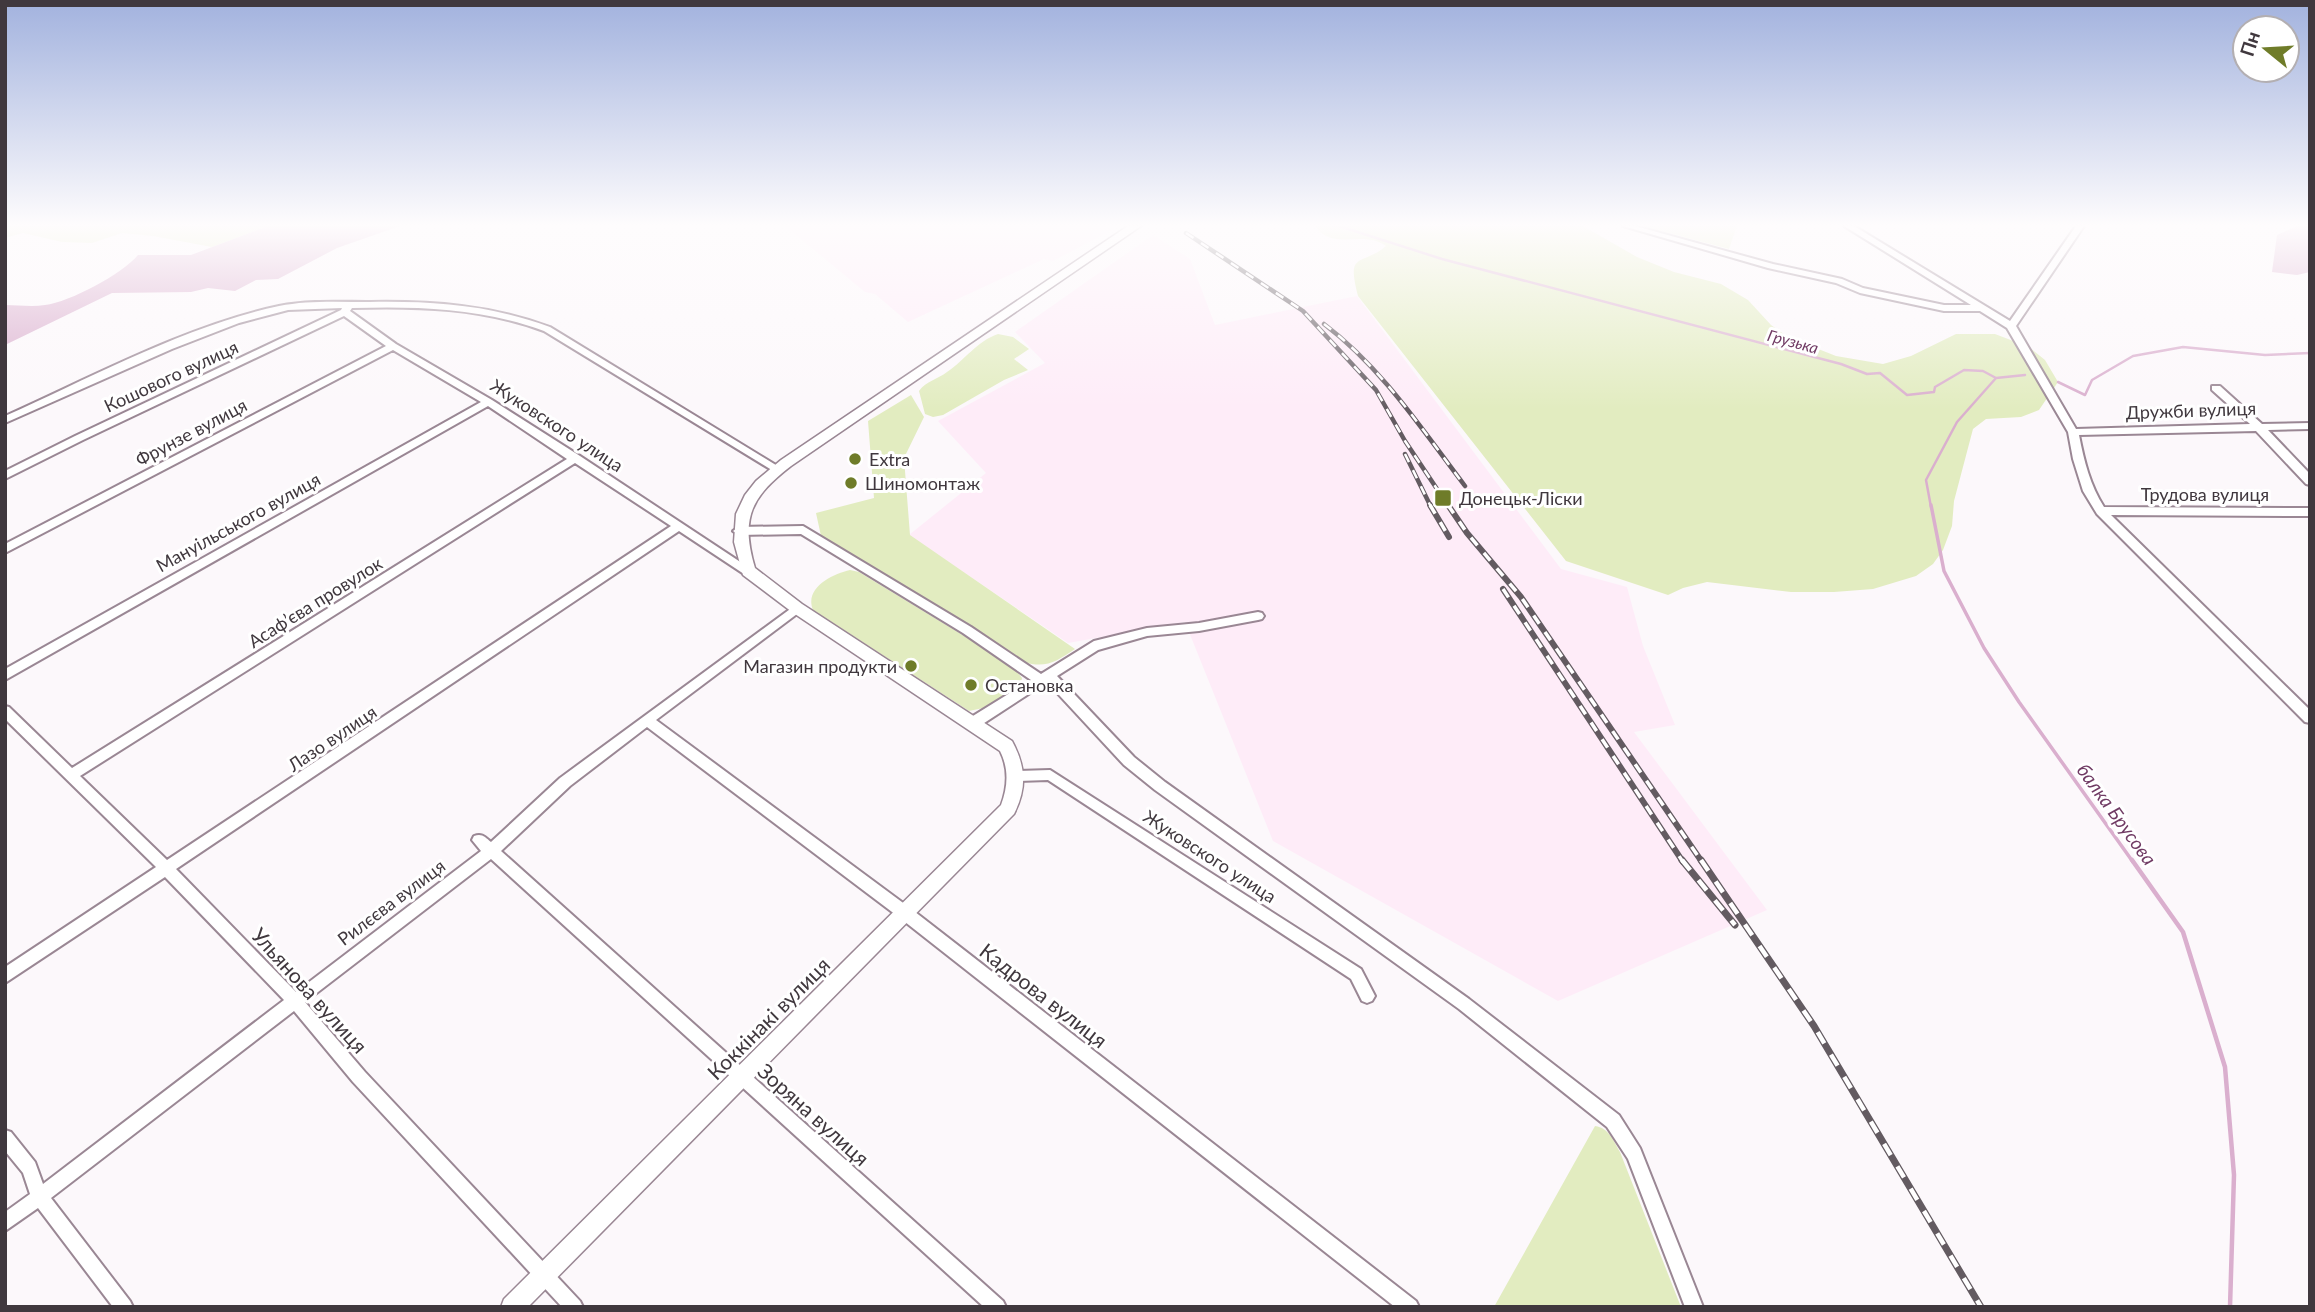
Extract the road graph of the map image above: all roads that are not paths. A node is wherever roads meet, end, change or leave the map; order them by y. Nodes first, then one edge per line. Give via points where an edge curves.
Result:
1 (1046, 287) edge
2 (1854, 287) edge
3 (1948, 287) edge
4 (2038, 287) edge
5 (346, 308) junction
6 (1982, 308) junction
7 (2011, 326) junction
8 (393, 346) junction
9 (2217, 388) dead end
10 (488, 402) junction
11 (5, 420) edge
12 (2257, 425) junction
13 (2310, 426) edge
14 (2073, 432) junction
15 (576, 458) junction
16 (779, 470) junction
17 (5, 476) edge
18 (2310, 481) edge
19 (2101, 511) junction
20 (2310, 512) edge
21 (677, 527) junction
22 (739, 531) junction
23 (5, 549) edge
24 (748, 571) junction
25 (797, 608) junction
26 (1258, 616) dead end
27 (5, 675) edge
28 (1044, 677) junction
29 (5, 711) edge
30 (2310, 718) edge
31 (648, 721) junction
32 (973, 723) junction
33 (72, 774) junction
34 (1018, 776) junction
35 (484, 846) junction
36 (166, 868) junction
37 (905, 913) junction
38 (5, 976) edge
39 (1367, 996) dead end
40 (293, 1000) junction
41 (741, 1077) junction
42 (5, 1139) edge
43 (39, 1196) junction
44 (5, 1223) edge
45 (544, 1275) junction
46 (124, 1307) edge
47 (512, 1307) edge
48 (574, 1307) edge
49 (997, 1307) edge
50 (1410, 1307) edge
51 (1694, 1307) edge

1 - 16 street
2 - 6 street via 1944,308
3 - 6 street
4 - 7 street
5 - 8 street, Жуковского улица
5 - 11 street via 292,307 254,316 167,348
5 - 16 street via 461,306 531,322
5 - 17 street, Кошового вулиця
6 - 7 street
7 - 14 street
8 - 10 street, Жуковского улица
8 - 23 street, Фрунзе вулиця
9 - 12 street
10 - 15 street, Жуковского улица
10 - 27 street, Мануільського вулиця
12 - 13 street, Дружби вулиця
12 - 14 street, Дружби вулиця
12 - 18 street
14 - 19 street via 2088,491
15 - 21 street, Жуковского улица
15 - 33 street, Асаф’єва провулок
16 - 22 street via 760,483 750,498
19 - 20 street, Трудова вулиця
19 - 30 street
21 - 24 street, Жуковского улица
21 - 36 street, Лазо вулиця
22 - 24 street
22 - 28 street via 803,530
24 - 25 street
25 - 31 street, Рилєєва вулиця
25 - 32 street
26 - 28 street via 1147,632 1094,646
28 - 32 street
28 - 51 street via 1160,786 1464,1004 1613,1121 1634,1154
29 - 33 street, Ульянова вулиця
31 - 35 street, Рилєєва вулиця
31 - 37 street, Кадрова вулиця
32 - 34 street via 1006,746
33 - 36 street, Ульянова вулиця
34 - 37 street, Коккінакі вулиця via 1008,809
34 - 39 street, Жуковского улица via 1050,775 1356,974
35 - 40 street, Рилєєва вулиця
35 - 41 street, Зоряна вулиця
36 - 38 street, Лазо вулиця
36 - 40 street, Ульянова вулиця
37 - 41 street, Коккінакі вулиця
37 - 50 street, Кадрова вулиця
40 - 43 street, Рилєєва вулиця
40 - 45 street, Ульянова вулиця
41 - 45 street, Коккінакі вулиця
41 - 49 street, Зоряна вулиця
42 - 43 street via 29,1168
43 - 44 street, Рилєєва вулиця
43 - 46 street
45 - 47 street, Коккінакі вулиця
45 - 48 street, Ульянова вулиця

